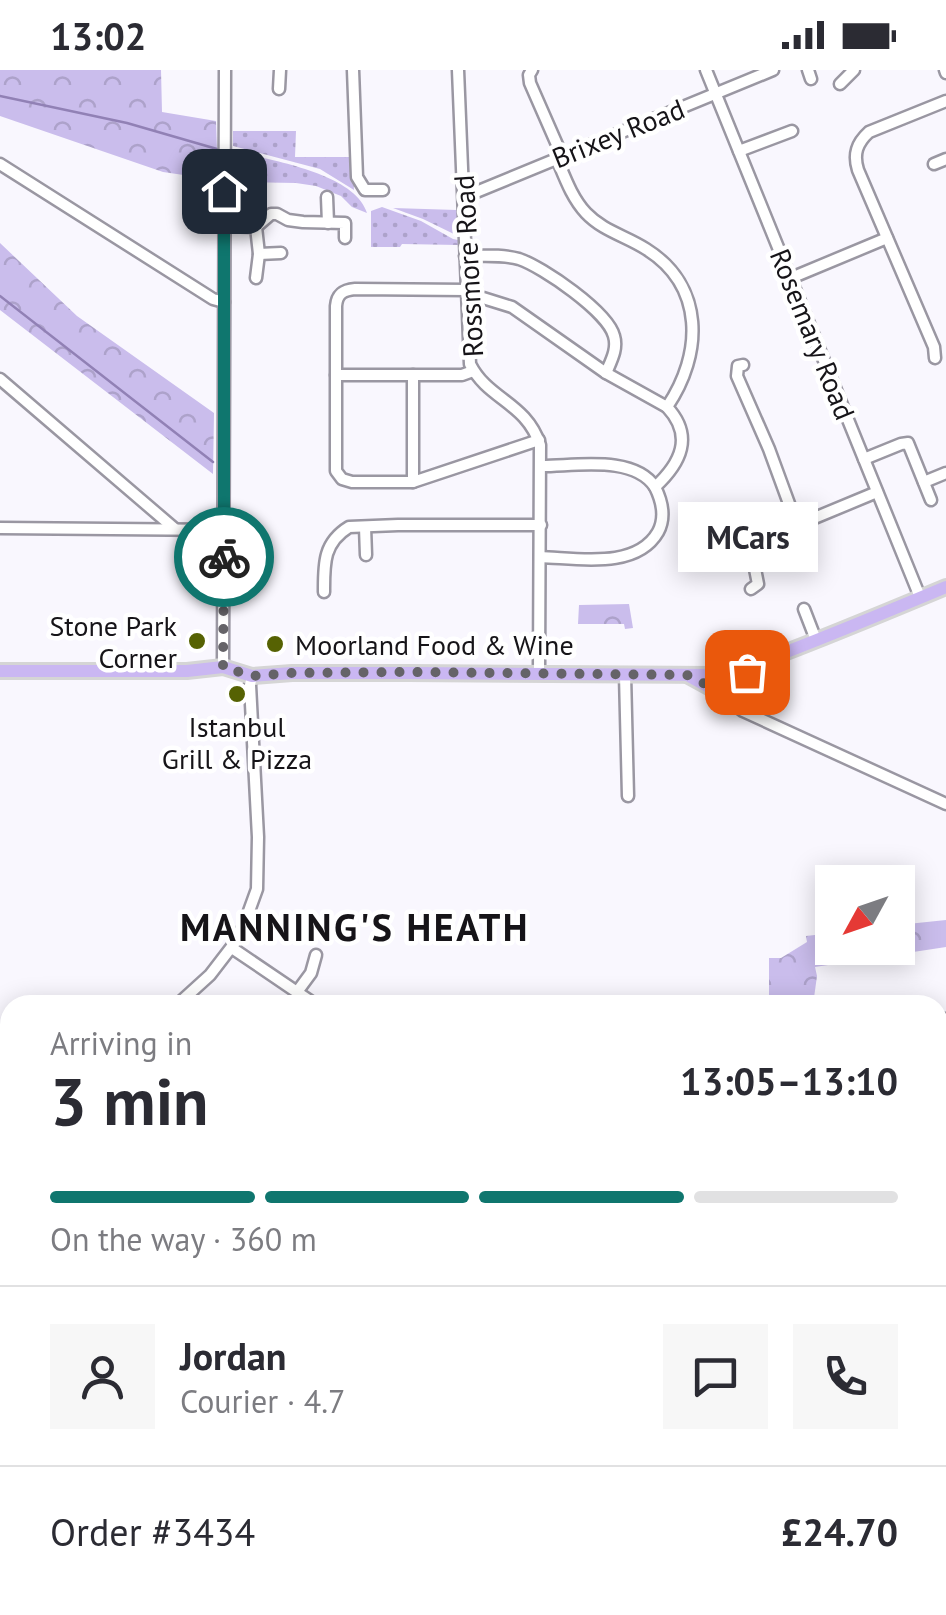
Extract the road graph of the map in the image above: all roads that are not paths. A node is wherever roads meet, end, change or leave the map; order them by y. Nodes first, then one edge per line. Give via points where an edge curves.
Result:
1 (226, 70) edge
2 (280, 70) edge
3 (353, 70) edge
4 (458, 70) edge
5 (532, 70) edge
6 (706, 70) edge
7 (773, 70) edge
8 (856, 70) edge
9 (840, 84) dead end
10 (278, 89) dead end
11 (716, 94) junction
12 (946, 102) edge
13 (792, 131) dead end
14 (739, 151) junction
15 (559, 158) junction
16 (946, 159) edge
17 (0, 164) edge
18 (934, 164) dead end
19 (383, 190) dead end
20 (464, 197) junction
21 (327, 198) dead end
22 (328, 223) junction
23 (224, 226) junction
24 (256, 226) junction
25 (345, 238) dead end
26 (887, 238) junction
27 (281, 253) dead end
28 (258, 254) junction
29 (465, 256) junction
30 (256, 278) dead end
31 (790, 278) junction
32 (467, 295) junction
33 (224, 302) junction
34 (935, 358) dead end
35 (743, 365) dead end
36 (474, 371) junction
37 (606, 373) junction
38 (336, 374) junction
39 (413, 375) junction
40 (0, 379) edge
41 (668, 407) junction
42 (539, 440) junction
43 (864, 459) junction
44 (542, 466) junction
45 (946, 472) edge
46 (413, 482) junction
47 (924, 482) junction
48 (655, 486) junction
49 (876, 492) junction
50 (931, 500) dead end
51 (150, 506) junction
52 (797, 514) junction
53 (541, 525) junction
54 (365, 527) junction
55 (0, 528) edge
56 (147, 529) junction
57 (176, 529) junction
58 (224, 530) junction
59 (366, 555) dead end
60 (540, 557) junction
61 (946, 587) edge
62 (751, 590) dead end
63 (324, 592) dead end
64 (920, 598) junction
65 (804, 609) dead end
66 (816, 640) junction
67 (223, 667) junction
68 (0, 671) edge
69 (539, 674) junction
70 (625, 675) junction
71 (252, 676) junction
72 (723, 683) junction
73 (628, 796) dead end
74 (946, 804) edge
75 (232, 948) junction
76 (316, 955) dead end
77 (297, 992) junction
78 (190, 995) edge
79 (301, 995) edge

1 - 23 street
2 - 10 street
3 - 19 street via 357,177 364,190
4 - 20 street, Rossmore Road
5 - 15 street via 530,83
6 - 11 street, Rosemary Road
7 - 11 street, Brixey Road
8 - 9 street
11 - 14 street, Rosemary Road
11 - 15 street, Brixey Road
12 - 26 street via 860,142 855,162
13 - 14 street
14 - 31 street, Rosemary Road
15 - 20 street, Brixey Road
15 - 41 street via 588,216 654,255 687,299 691,358
16 - 18 street
17 - 33 street
20 - 29 street, Rossmore Road
21 - 22 street
22 - 24 street via 271,214
22 - 25 street via 345,223
23 - 24 street
23 - 33 street
24 - 28 street
26 - 31 street
26 - 34 street
27 - 28 street
28 - 30 street
29 - 32 street, Rossmore Road
29 - 37 street via 522,260 567,287 614,334
31 - 43 street, Rosemary Road
32 - 36 street, Rossmore Road
32 - 37 street via 512,307
32 - 38 street via 342,292
33 - 58 street
35 - 52 street via 737,376
36 - 39 street
36 - 42 street, Rossmore Road via 525,416
37 - 41 street
38 - 39 street
38 - 46 street via 335,462 342,480
39 - 46 street
40 - 51 street
41 - 48 street via 682,441 678,459
42 - 44 street
42 - 46 street
43 - 47 street via 906,438
43 - 49 street, Rosemary Road
44 - 48 street via 628,467
44 - 53 street
45 - 47 street
47 - 50 street
48 - 60 street via 662,521 642,550 612,558
49 - 52 street via 812,519
49 - 64 street, Rosemary Road
51 - 56 street
51 - 57 street
52 - 62 street via 778,537 750,544 758,584
53 - 54 street
53 - 60 street
54 - 59 street
54 - 63 street via 348,527 328,547
55 - 56 street
56 - 57 street
57 - 58 street
58 - 67 street
60 - 69 street
61 - 64 main road
64 - 66 main road
65 - 66 street
66 - 72 main road
67 - 68 main road
67 - 71 main road
69 - 70 main road
69 - 71 main road
70 - 72 main road via 687,675
70 - 73 street
71 - 75 street via 258,876
72 - 74 street via 758,717
75 - 77 street
75 - 78 street
76 - 77 street
77 - 79 street

